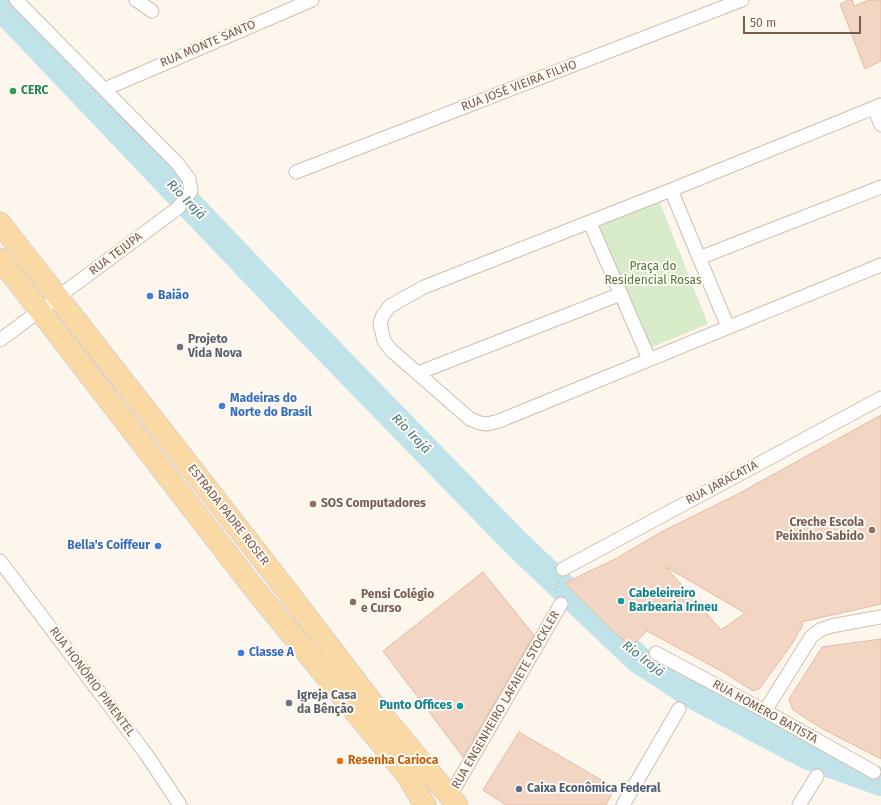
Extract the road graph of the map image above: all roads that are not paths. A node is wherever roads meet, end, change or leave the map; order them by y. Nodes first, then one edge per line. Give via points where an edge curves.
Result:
1 (16, 0) edge
2 (136, 0) edge
3 (312, 0) edge
4 (742, 0) edge
5 (152, 11) dead end
6 (105, 89) junction
7 (878, 106) edge
8 (881, 125) edge
9 (296, 172) dead end
10 (881, 187) edge
11 (671, 190) junction
12 (0, 223) edge
13 (590, 223) junction
14 (699, 258) junction
15 (0, 259) edge
16 (881, 265) edge
17 (621, 294) junction
18 (57, 298) junction
19 (40, 311) junction
20 (728, 327) junction
21 (0, 340) edge
22 (649, 359) junction
23 (418, 374) junction
24 (881, 398) edge
25 (0, 561) edge
26 (563, 575) road end
27 (562, 604) dead end
28 (881, 617) edge
29 (656, 654) dead end
30 (678, 709) dead end
31 (765, 711) junction
32 (874, 772) dead end
33 (818, 776) dead end
34 (454, 801) edge
35 (423, 803) edge
36 (180, 805) edge
37 (623, 805) edge
38 (799, 805) edge

1 - 6 street, RUA TEJUPA
2 - 5 street
3 - 6 street, RUA MONTE SANTO
4 - 9 street, RUA JOSÉ VIEIRA FILHO
6 - 18 street, RUA TEJUPA via 168,153 189,179 191,191 178,208
7 - 8 street
7 - 11 street
10 - 14 street
11 - 13 street
11 - 14 street
12 - 18 main road, ESTRADA PADRE ROSER
13 - 17 street
13 - 23 street via 424,287 390,306 380,323 384,340 391,350
14 - 20 street
15 - 19 main road, ESTRADA PADRE ROSER
16 - 20 street
17 - 22 street
17 - 23 street
18 - 19 street, RUA TEJUPA
18 - 34 main road, ESTRADA PADRE ROSER via 374,705
19 - 21 street, RUA TEJUPA
19 - 35 main road, ESTRADA PADRE ROSER via 256,591 407,775
20 - 22 street
22 - 23 street via 487,424 470,419
24 - 26 street, RUA JARACATIA
25 - 36 street, RUA HONÓRIO PIMENTEL via 146,754
27 - 34 street, RUA ENGENHEIRO LAFAIETE STOCKLER
28 - 31 street via 831,626 816,633 803,649
29 - 31 street, RUA HOMERO BATISTA
30 - 37 street
31 - 32 street, RUA HOMERO BATISTA
33 - 38 street

